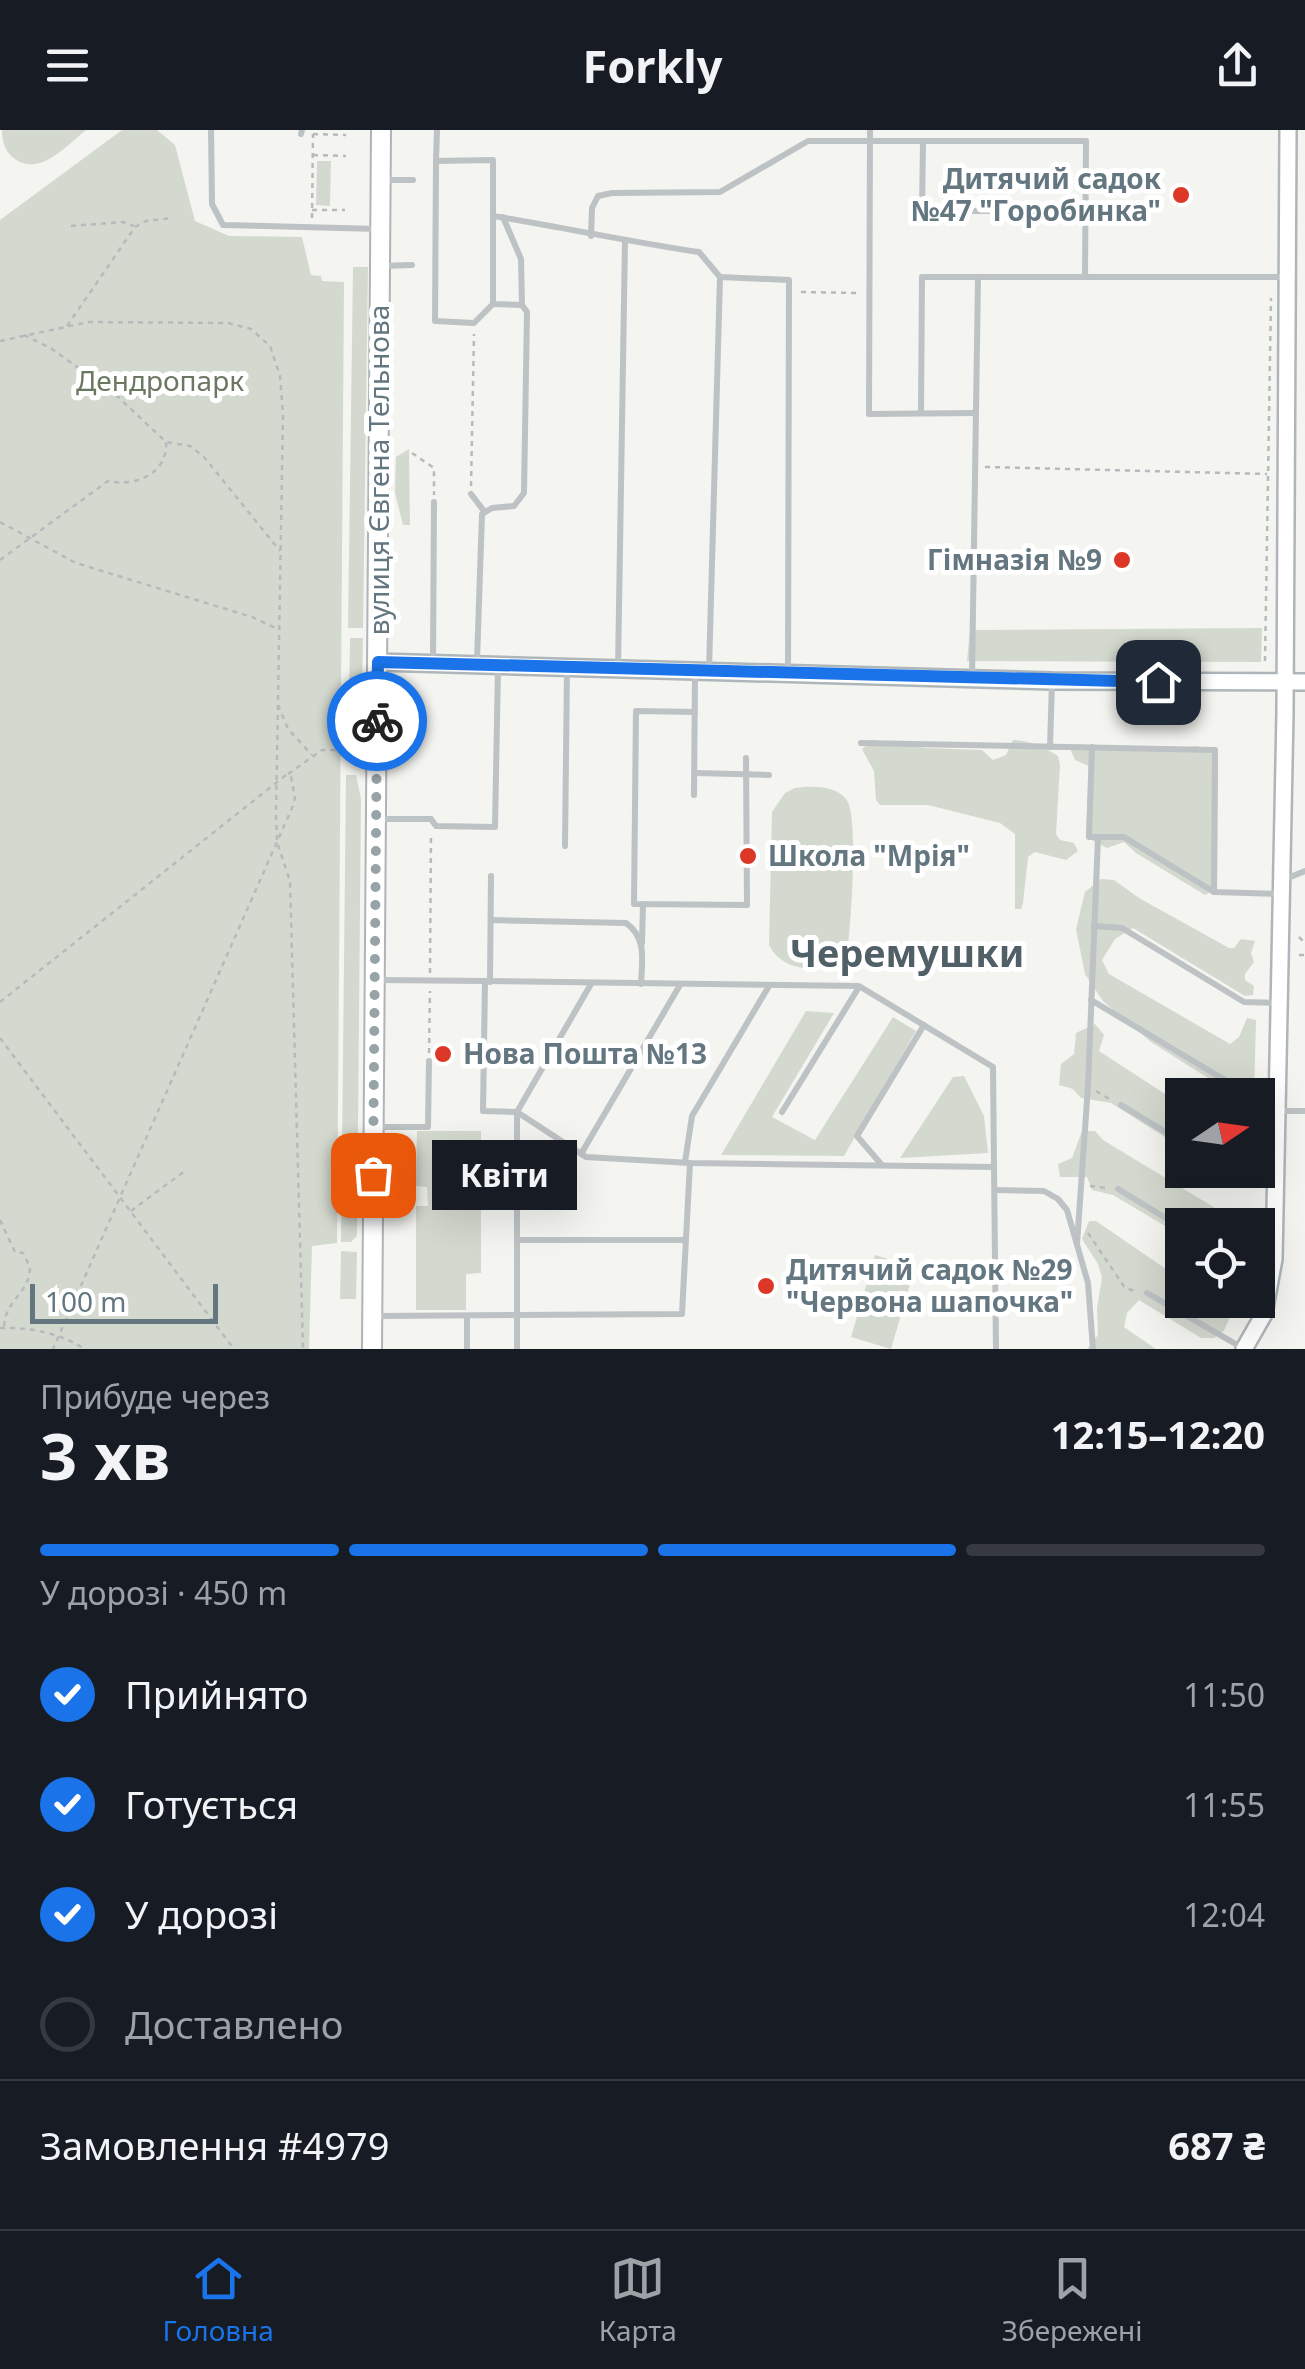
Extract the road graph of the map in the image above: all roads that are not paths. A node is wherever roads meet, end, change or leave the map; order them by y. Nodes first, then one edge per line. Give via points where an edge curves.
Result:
1 (211, 130) edge
2 (381, 130) edge
3 (437, 130) edge
4 (870, 130) edge
5 (1288, 130) edge
6 (870, 141) junction
7 (924, 141) junction
8 (436, 161) junction
9 (381, 180) junction
10 (413, 180) dead end
11 (1086, 211) junction
12 (493, 216) junction
13 (503, 217) junction
14 (380, 229) junction
15 (591, 236) junction
16 (625, 241) junction
17 (412, 265) dead end
18 (380, 266) junction
19 (1288, 276) junction
20 (720, 277) junction
21 (978, 277) junction
22 (1086, 277) junction
23 (493, 304) junction
24 (522, 305) junction
25 (976, 413) junction
26 (922, 414) junction
27 (471, 494) road end
28 (434, 502) road end
29 (484, 511) junction
30 (378, 662) junction
31 (433, 663) junction
32 (477, 665) junction
33 (498, 666) junction
34 (567, 668) junction
35 (618, 669) junction
36 (702, 671) junction
37 (788, 674) junction
38 (972, 679) junction
39 (1052, 681) junction
40 (1305, 682) edge
41 (1284, 683) junction
42 (695, 712) junction
43 (861, 743) dead end
44 (1050, 746) junction
45 (1092, 748) junction
46 (746, 758) dead end
47 (694, 774) junction
48 (745, 774) junction
49 (769, 775) dead end
50 (694, 795) dead end
51 (376, 819) junction
52 (1098, 837) junction
53 (565, 846) dead end
54 (1305, 871) edge
55 (492, 876) dead end
56 (1282, 887) junction
57 (1214, 892) junction
58 (644, 904) junction
59 (491, 920) junction
60 (1094, 926) junction
61 (642, 947) junction
62 (374, 980) junction
63 (487, 982) junction
64 (592, 983) junction
65 (642, 984) junction
66 (680, 984) junction
67 (770, 985) junction
68 (859, 986) junction
69 (1091, 1000) junction
70 (1280, 1003) junction
71 (924, 1025) junction
72 (429, 1061) road end
73 (1222, 1078) edge
74 (1121, 1105) road end
75 (1277, 1111) junction
76 (1305, 1111) edge
77 (517, 1112) junction
78 (782, 1112) dead end
79 (373, 1127) junction
80 (1165, 1132) edge
81 (582, 1154) junction
82 (688, 1163) junction
83 (882, 1165) junction
84 (994, 1167) junction
85 (1276, 1182) joint
86 (995, 1190) junction
87 (1118, 1190) road end
88 (1273, 1208) edge
89 (1165, 1218) edge
90 (517, 1240) junction
91 (686, 1240) junction
92 (1077, 1244) junction
93 (1147, 1293) road end
94 (372, 1316) junction
95 (467, 1316) junction
96 (517, 1316) junction
97 (1262, 1318) edge
98 (372, 1349) edge
99 (467, 1349) edge
100 (516, 1349) edge
101 (996, 1349) edge
102 (1093, 1349) edge
103 (1244, 1349) edge

1 - 14 lane via 218,221 229,227
2 - 9 main road, вулиця Євгена Тельнова
3 - 8 lane
4 - 6 lane
5 - 19 street
6 - 7 lane
6 - 15 lane via 808,141 720,192 604,194 594,202
6 - 26 lane via 869,414
7 - 11 lane via 1086,142
7 - 11 lane via 922,212
8 - 12 lane via 493,160
8 - 23 lane via 435,321 474,323
9 - 10 lane
9 - 14 main road, вулиця Євгена Тельнова
11 - 22 lane
12 - 13 lane
12 - 23 lane
13 - 15 lane
13 - 24 lane via 521,259
14 - 18 main road, вулиця Євгена Тельнова
15 - 16 lane
16 - 20 lane via 699,252
16 - 35 lane
17 - 18 lane
18 - 30 main road, вулиця Євгена Тельнова
19 - 22 lane
19 - 41 street
20 - 36 lane
20 - 37 lane via 790,280
21 - 22 lane
21 - 25 lane
21 - 26 lane via 922,277
23 - 24 lane
24 - 29 lane via 524,493 514,506
25 - 26 lane
25 - 38 lane
27 - 29 lane
28 - 31 lane
29 - 32 lane
30 - 31 street
30 - 51 main road, вулиця Євгена Тельнова
31 - 32 street
32 - 33 street
33 - 34 street
33 - 51 lane via 496,827
34 - 35 street
34 - 53 lane
35 - 36 street
36 - 37 street
36 - 42 lane
37 - 38 street
38 - 39 street
39 - 41 street
39 - 44 lane
40 - 41 street
41 - 56 street
42 - 47 lane
42 - 58 lane via 636,711 634,904
43 - 44 lane
44 - 45 lane
45 - 52 lane via 1089,837
45 - 57 lane via 1215,750
46 - 48 lane
47 - 48 lane
47 - 50 lane
48 - 49 lane
48 - 58 lane via 747,905
51 - 62 main road, вулиця Євгена Тельнова
52 - 57 lane via 1124,837
52 - 60 lane
54 - 56 lane
55 - 59 lane
56 - 57 lane
56 - 70 street
58 - 61 lane
59 - 61 lane via 619,922 633,928
59 - 63 lane
60 - 69 lane
60 - 70 lane via 1122,928 1244,1002
61 - 65 lane
62 - 63 lane
62 - 79 main road, вулиця Євгена Тельнова
63 - 64 lane
63 - 77 lane via 483,1111
64 - 65 lane
64 - 77 lane
65 - 66 lane
66 - 67 lane
66 - 81 lane
67 - 68 lane
67 - 82 lane via 692,1116
68 - 71 lane
68 - 78 lane
69 - 73 lane
69 - 92 lane
70 - 75 street
71 - 83 lane via 858,1136
71 - 84 lane via 993,1068
72 - 79 lane via 428,1128
74 - 80 lane
75 - 76 lane
75 - 85 street
77 - 81 lane
77 - 90 lane
79 - 94 main road, вулиця Євгена Тельнова
81 - 82 lane
82 - 83 lane
82 - 91 lane
83 - 84 lane
84 - 86 lane
85 - 88 street
86 - 92 lane via 1031,1188 1058,1199
86 - 101 lane
87 - 89 lane
90 - 91 lane
90 - 96 lane
91 - 96 lane via 682,1314
92 - 102 lane
93 - 103 lane
94 - 95 lane
94 - 98 main road, вулиця Євгена Тельнова
95 - 96 lane
95 - 99 lane
96 - 100 lane
97 - 103 street

